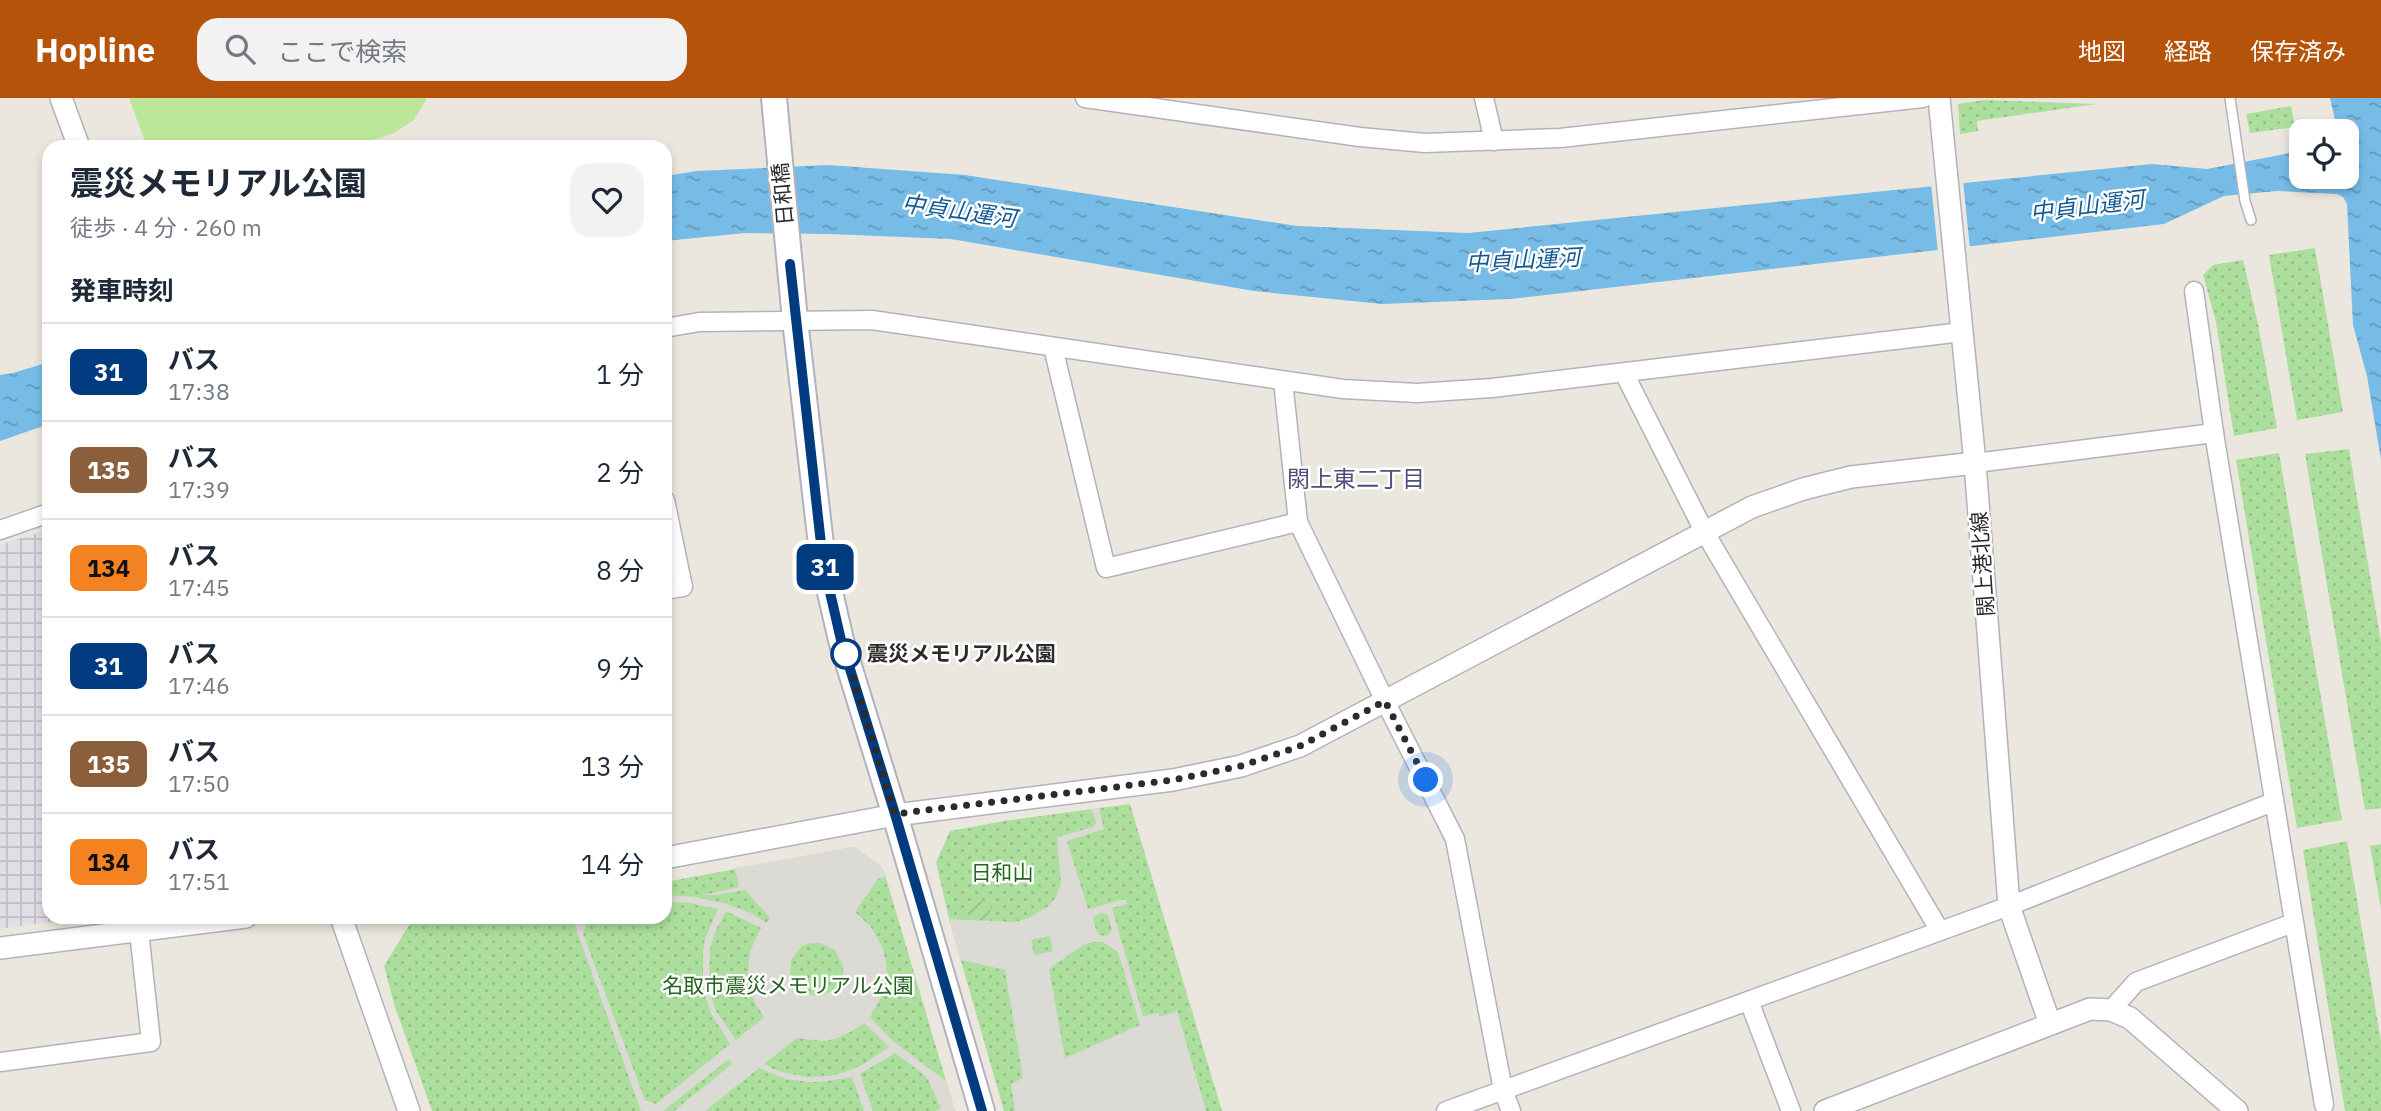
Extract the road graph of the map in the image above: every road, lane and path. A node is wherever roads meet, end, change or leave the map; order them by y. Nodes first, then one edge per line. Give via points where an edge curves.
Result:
1 (61, 98) edge
2 (774, 98) edge
3 (1085, 98) edge
4 (1484, 98) edge
5 (1923, 98) edge
6 (1939, 98) edge
7 (2230, 98) edge
8 (1131, 101) edge
9 (76, 140) edge
10 (1494, 141) junction
11 (2251, 220) dead end
12 (2194, 291) dead end
13 (795, 320) junction
14 (672, 327) edge
15 (1962, 332) junction
16 (1053, 347) junction
17 (1625, 373) junction
18 (1283, 380) junction
19 (2220, 443) junction
20 (1975, 463) junction
21 (42, 515) edge
22 (1298, 522) junction
23 (0, 530) edge
24 (1704, 531) junction
25 (672, 534) edge
26 (672, 589) edge
27 (1385, 701) junction
28 (2273, 802) junction
29 (895, 814) junction
30 (672, 857) edge
31 (2009, 906) junction
32 (2293, 923) junction
33 (192, 924) edge
34 (343, 924) edge
35 (139, 931) junction
36 (1940, 931) junction
37 (0, 948) edge
38 (1749, 1001) junction
39 (2111, 1010) junction
40 (2050, 1024) junction
41 (0, 1062) edge
42 (1503, 1090) junction
43 (2324, 1105) dead end
44 (409, 1111) edge
45 (982, 1111) edge
46 (1446, 1111) edge
47 (1511, 1111) edge
48 (1791, 1111) edge
49 (1825, 1111) edge
50 (2237, 1111) edge

1 - 9 street
2 - 13 main road, 日和橋
3 - 8 street
4 - 10 street
5 - 10 street via 1560,138
6 - 15 street, 閖上港北線
7 - 11 lane
8 - 10 street via 1360,137 1425,143
12 - 19 street
13 - 14 street
13 - 16 street via 872,320
13 - 29 main road, 日和橋 via 823,562 841,640
15 - 17 street
15 - 20 street, 閖上港北線
16 - 18 street
16 - 22 street via 1107,568
17 - 18 street via 1417,393
17 - 24 street
18 - 22 street
19 - 20 street
19 - 28 street
20 - 24 street via 1851,477 1752,507
20 - 31 street, 閖上港北線
21 - 23 street
22 - 27 street
24 - 27 street
24 - 36 street
25 - 26 street via 683,587
27 - 29 street via 1300,746 1241,766 1173,780
27 - 42 street via 1455,839
28 - 31 street
28 - 32 street
29 - 30 street
29 - 45 main road, 日和橋
31 - 36 street
31 - 40 street, 閖上港北線
32 - 39 street via 2136,982
32 - 43 street
33 - 35 street
34 - 44 street
35 - 37 street
35 - 41 street via 151,1042
36 - 38 street
38 - 42 street
38 - 48 street
39 - 40 street via 2090,1009
39 - 50 street via 2130,1018
40 - 49 street
42 - 46 street
42 - 47 street

